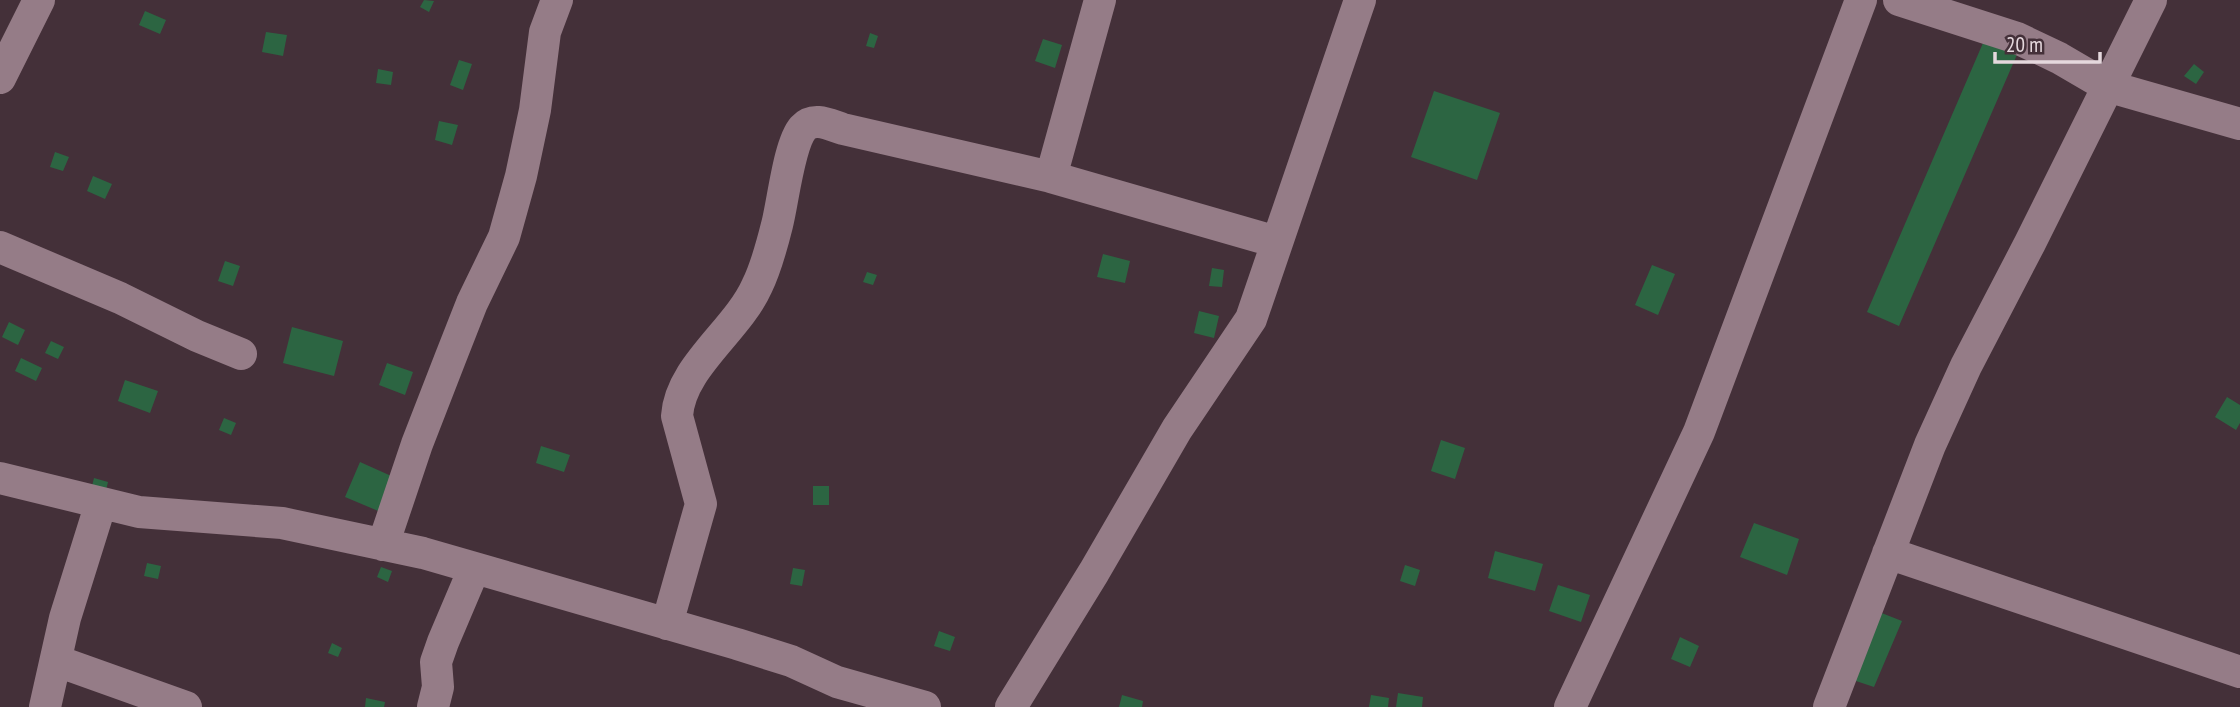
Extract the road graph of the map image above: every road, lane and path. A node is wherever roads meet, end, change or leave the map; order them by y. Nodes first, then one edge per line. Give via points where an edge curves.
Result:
1 (39, 0) edge
2 (557, 0) edge
3 (1100, 0) edge
4 (1360, 0) edge
5 (1861, 0) edge
6 (1899, 0) edge
7 (2151, 0) edge
8 (0, 78) edge
9 (2107, 86) junction
10 (2240, 124) edge
11 (1051, 177) junction
12 (1277, 242) junction
13 (0, 247) edge
14 (241, 354) dead end
15 (0, 478) edge
16 (101, 503) junction
17 (383, 545) junction
18 (1888, 553) junction
19 (474, 569) junction
20 (667, 624) junction
21 (57, 661) junction
22 (2240, 672) edge
23 (45, 707) edge
24 (186, 707) edge
25 (433, 707) edge
26 (925, 707) edge
27 (1011, 707) edge
28 (1570, 707) edge
29 (1829, 707) edge

1 - 8 street
2 - 17 street via 545,32 522,176 504,237 472,303
3 - 11 street
4 - 12 street
5 - 28 street via 1699,432
6 - 9 street via 2017,38
7 - 9 street
9 - 10 street
9 - 18 street via 1966,366
11 - 12 street
11 - 20 street via 821,121 809,122 802,129 757,287 678,402 677,416 701,504
12 - 27 street via 1251,319 1177,429
13 - 14 street
15 - 16 street
16 - 17 street via 139,512 282,523
16 - 21 street via 65,618
17 - 19 street
18 - 22 street
18 - 29 street
19 - 20 street
19 - 25 street via 436,662 438,687
20 - 26 street
21 - 23 street
21 - 24 street

